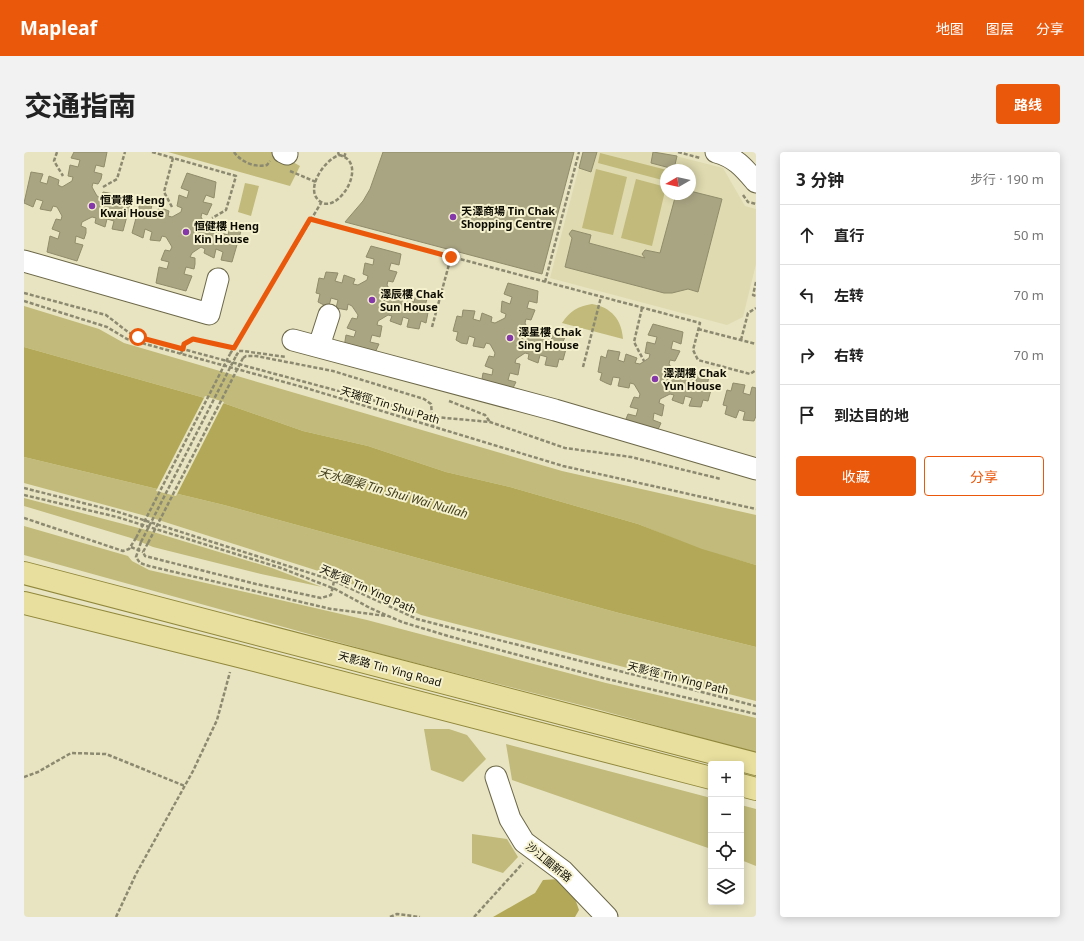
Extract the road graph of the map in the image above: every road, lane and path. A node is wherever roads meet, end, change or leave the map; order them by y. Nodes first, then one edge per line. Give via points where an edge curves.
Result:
1 (57, 152) edge
2 (125, 152) edge
3 (152, 152) edge
4 (234, 152) edge
5 (346, 152) edge
6 (579, 152) edge
7 (716, 152) edge
8 (338, 154) edge
9 (280, 155) edge
10 (344, 156) junction
11 (173, 158) junction
12 (63, 176) dead end
13 (756, 182) edge
14 (103, 187) dead end
15 (321, 203) junction
16 (172, 206) dead end
17 (212, 218) dead end
18 (310, 219) junction
19 (451, 257) junction
20 (24, 261) edge
21 (218, 279) dead end
22 (545, 282) junction
23 (756, 282) edge
24 (24, 293) edge
25 (756, 296) edge
26 (601, 297) junction
27 (24, 301) edge
28 (642, 308) junction
29 (756, 308) edge
30 (329, 315) dead end
31 (432, 327) dead end
32 (698, 328) junction
33 (293, 340) dead end
34 (741, 340) junction
35 (756, 344) edge
36 (319, 346) junction
37 (234, 348) junction
38 (183, 349) junction
39 (181, 354) junction
40 (236, 356) dead end
41 (644, 361) dead end
42 (583, 368) dead end
43 (756, 370) edge
44 (432, 417) junction
45 (433, 426) junction
46 (756, 469) edge
47 (728, 480) dead end
48 (24, 488) edge
49 (24, 495) edge
50 (756, 510) edge
51 (24, 518) edge
52 (131, 547) junction
53 (137, 550) junction
54 (143, 552) junction
55 (24, 573) edge
56 (334, 581) junction
57 (332, 588) junction
58 (24, 603) edge
59 (388, 616) junction
60 (232, 667) dead end
61 (756, 706) edge
62 (756, 714) edge
63 (756, 764) edge
64 (24, 777) edge
65 (496, 777) dead end
66 (708, 777) edge
67 (185, 786) junction
68 (744, 786) edge
69 (756, 789) edge
70 (535, 849) junction
71 (116, 917) edge
72 (390, 917) edge
73 (420, 917) edge
74 (474, 917) edge
75 (607, 917) edge

1 - 12 path via 54,161
2 - 14 path via 117,179
3 - 11 path
4 - 9 path via 241,159 255,165 267,165
5 - 10 path
6 - 22 path
7 - 13 street via 732,157
8 - 10 path
8 - 15 path via 325,164 316,182 314,192
10 - 15 path via 352,167 348,188 334,202
11 - 16 path via 164,192
11 - 17 path via 236,176 226,210
15 - 18 path
18 - 19 path
18 - 37 path
19 - 22 path
19 - 31 path
20 - 21 street via 209,314
22 - 26 path
23 - 25 path via 753,295
24 - 38 path via 106,315 128,332
26 - 28 path
26 - 42 path
27 - 39 path, 天瑞徑 Tin Shui Path via 107,327 127,339
28 - 32 path via 700,323
28 - 41 path via 634,342
29 - 34 path via 748,313
30 - 36 street
32 - 34 path
32 - 43 path via 692,350 698,360 750,374
33 - 36 street
34 - 35 path
36 - 46 street via 563,412
37 - 38 path via 193,339 184,344
37 - 52 path, bridge
38 - 39 path
38 - 44 path
39 - 45 path, 天瑞徑 Tin Shui Path
40 - 53 path, bridge
44 - 45 path
44 - 47 path via 490,422 564,448 631,457
44 - 54 path, bridge via 431,404 416,397 333,371 246,356
45 - 50 path, 天瑞徑 Tin Shui Path via 563,466
48 - 56 path, 天影徑 Tin Ying Path via 115,511
49 - 57 path via 117,517 281,568
51 - 52 path via 123,551
52 - 53 path
53 - 54 path
53 - 59 path via 137,561 149,566 331,609
54 - 57 path via 145,556 321,598 331,595
55 - 63 main road, 天影路 Tin Ying Road
56 - 57 path
56 - 61 path, 天影徑 Tin Ying Path via 388,608 417,619
57 - 59 path
58 - 66 main road
59 - 62 path via 448,636 603,678
60 - 67 path via 217,720
64 - 67 path via 71,753 106,754
65 - 70 street, 沙江圍新路 via 516,831 524,842
67 - 71 path via 136,874
68 - 69 main road
70 - 74 path
70 - 75 street, 沙江圍新路 via 563,870
72 - 73 path via 397,914

